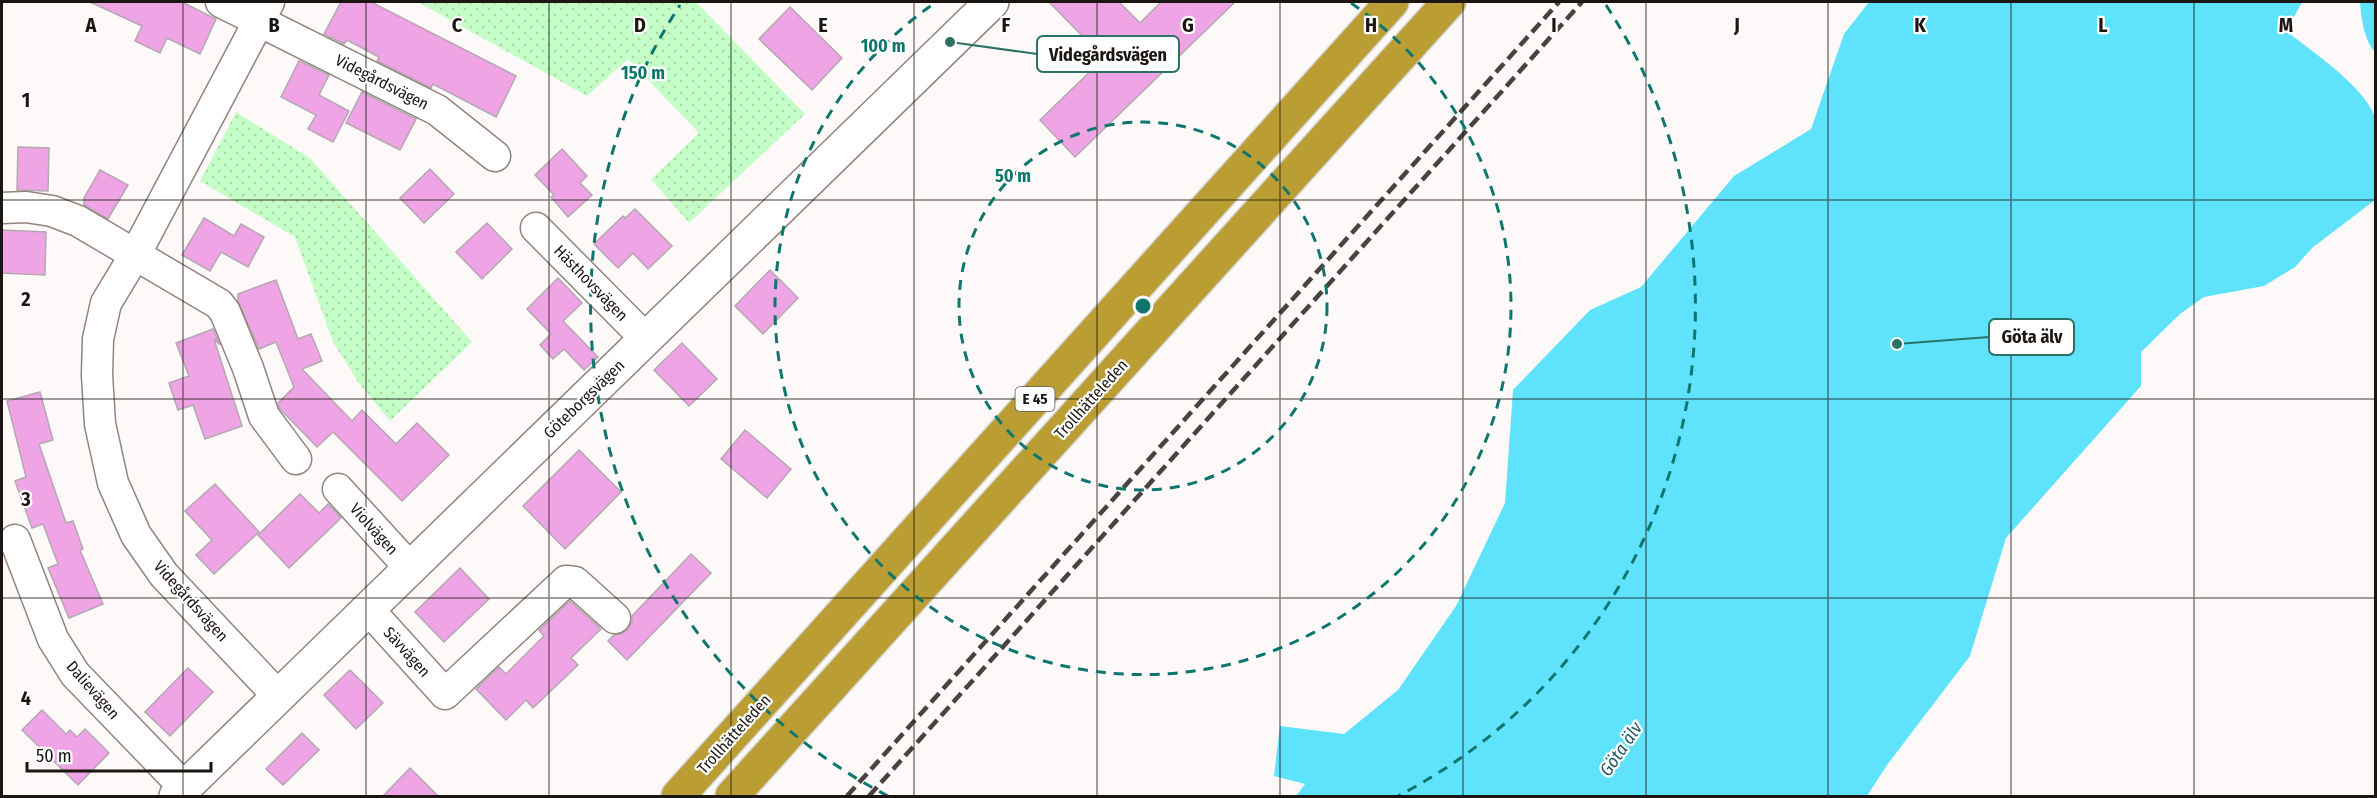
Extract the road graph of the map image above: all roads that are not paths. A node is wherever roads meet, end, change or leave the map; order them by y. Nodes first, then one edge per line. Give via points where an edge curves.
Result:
1 (221, 2) edge
2 (992, 2) edge
3 (1392, 2) edge
4 (1449, 2) edge
5 (265, 12) edge
6 (495, 156) dead end
7 (2, 208) edge
8 (536, 228) dead end
9 (135, 255) junction
10 (646, 339) junction
11 (296, 459) dead end
12 (338, 489) dead end
13 (15, 540) dead end
14 (411, 569) junction
15 (369, 610) junction
16 (615, 618) dead end
17 (279, 697) junction
18 (180, 792) edge
19 (678, 796) edge
20 (732, 796) edge

1 - 5 street, Videgårdsvägen
2 - 10 street, Göteborgsvägen
3 - 19 highway, Trollhätteleden / E 45
4 - 20 highway, Trollhätteleden / E 45
5 - 6 street, Videgårdsvägen via 437,110
5 - 9 street, Videgårdsvägen
7 - 9 street via 52,211 78,221
8 - 10 street, Hästhovsvägen
9 - 11 street via 219,304 264,416
9 - 17 street, Videgårdsvägen via 106,303 98,339 100,424 113,483 136,535 164,575
10 - 14 street, Göteborgsvägen
12 - 14 street, Violvägen
13 - 18 street, Dalievägen via 53,639 75,674
14 - 15 street, Göteborgsvägen
15 - 16 street, Sävvägen via 445,694 566,581 575,582
15 - 17 street, Göteborgsvägen
17 - 18 street, Göteborgsvägen

